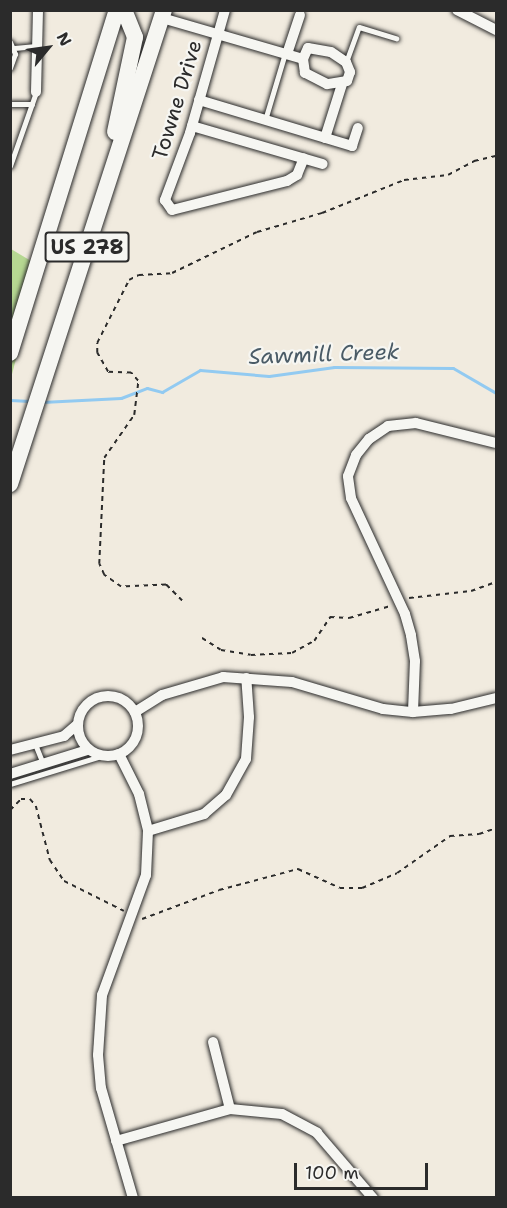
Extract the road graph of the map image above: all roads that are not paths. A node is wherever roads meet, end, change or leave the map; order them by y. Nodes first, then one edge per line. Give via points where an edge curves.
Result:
1 (38, 10) edge
2 (117, 10) edge
3 (124, 10) edge
4 (225, 10) edge
5 (457, 10) edge
6 (162, 13) edge
7 (300, 15) dead end
8 (496, 30) edge
9 (218, 34) junction
10 (396, 38) dead end
11 (10, 42) edge
12 (36, 46) junction
13 (14, 48) junction
14 (286, 54) junction
15 (303, 59) junction
16 (346, 62) junction
17 (10, 68) edge
18 (342, 84) junction
19 (36, 92) joint
20 (199, 100) junction
21 (10, 104) edge
22 (32, 104) junction
23 (265, 120) junction
24 (192, 126) junction
25 (358, 128) dead end
26 (325, 138) junction
27 (304, 158) junction
28 (323, 164) dead end
29 (10, 166) edge
30 (98, 215) junction
31 (11, 350) edge
32 (496, 443) edge
33 (10, 484) edge
34 (246, 678) junction
35 (496, 698) edge
36 (135, 712) junction
37 (413, 712) junction
38 (78, 724) junction
39 (35, 744) junction
40 (10, 750) edge
41 (87, 750) junction
42 (119, 754) junction
43 (101, 756) junction
44 (44, 766) junction
45 (10, 774) edge
46 (10, 784) edge
47 (148, 831) junction
48 (213, 1042) dead end
49 (230, 1109) junction
50 (116, 1141) junction
51 (133, 1197) edge
52 (373, 1197) edge

1 - 12 street
2 - 31 highway, US 278
3 - 30 highway via 135,37
4 - 9 street, Towne Drive
5 - 8 street
6 - 9 street
6 - 30 highway, US 278
7 - 14 street
9 - 14 street
9 - 20 street, Towne Drive
10 - 16 lane via 359,27
11 - 13 lane
12 - 13 lane
12 - 19 street
13 - 17 lane
14 - 15 street
14 - 23 lane
15 - 16 street via 308,48 331,52
15 - 18 street via 305,74 327,84
16 - 18 street via 350,72
18 - 26 street
19 - 22 lane
20 - 23 street
20 - 24 street, Towne Drive
21 - 22 lane
22 - 29 lane
23 - 26 street
24 - 27 street
24 - 27 street, Towne Drive via 165,200 172,210 287,181 297,175
25 - 26 street via 352,146
27 - 28 street
30 - 33 highway, US 278
32 - 37 street via 416,423 388,426 369,439 356,455 348,476 351,498 399,602 415,661
34 - 36 street via 189,685
34 - 37 street via 291,682 383,709
34 - 47 street via 246,759 226,795 204,814
35 - 37 street
36 - 38 street via 121,698 101,696 84,706
36 - 42 street via 138,732
38 - 39 street via 64,736
38 - 41 street
39 - 40 street
39 - 44 lane
41 - 43 street
41 - 44 street
42 - 43 street
42 - 47 street via 140,794
43 - 46 lane
44 - 45 street
47 - 50 street via 146,875 109,971 98,1026 101,1088
48 - 49 street
49 - 50 street
49 - 52 street via 282,1114 317,1133
50 - 51 street

